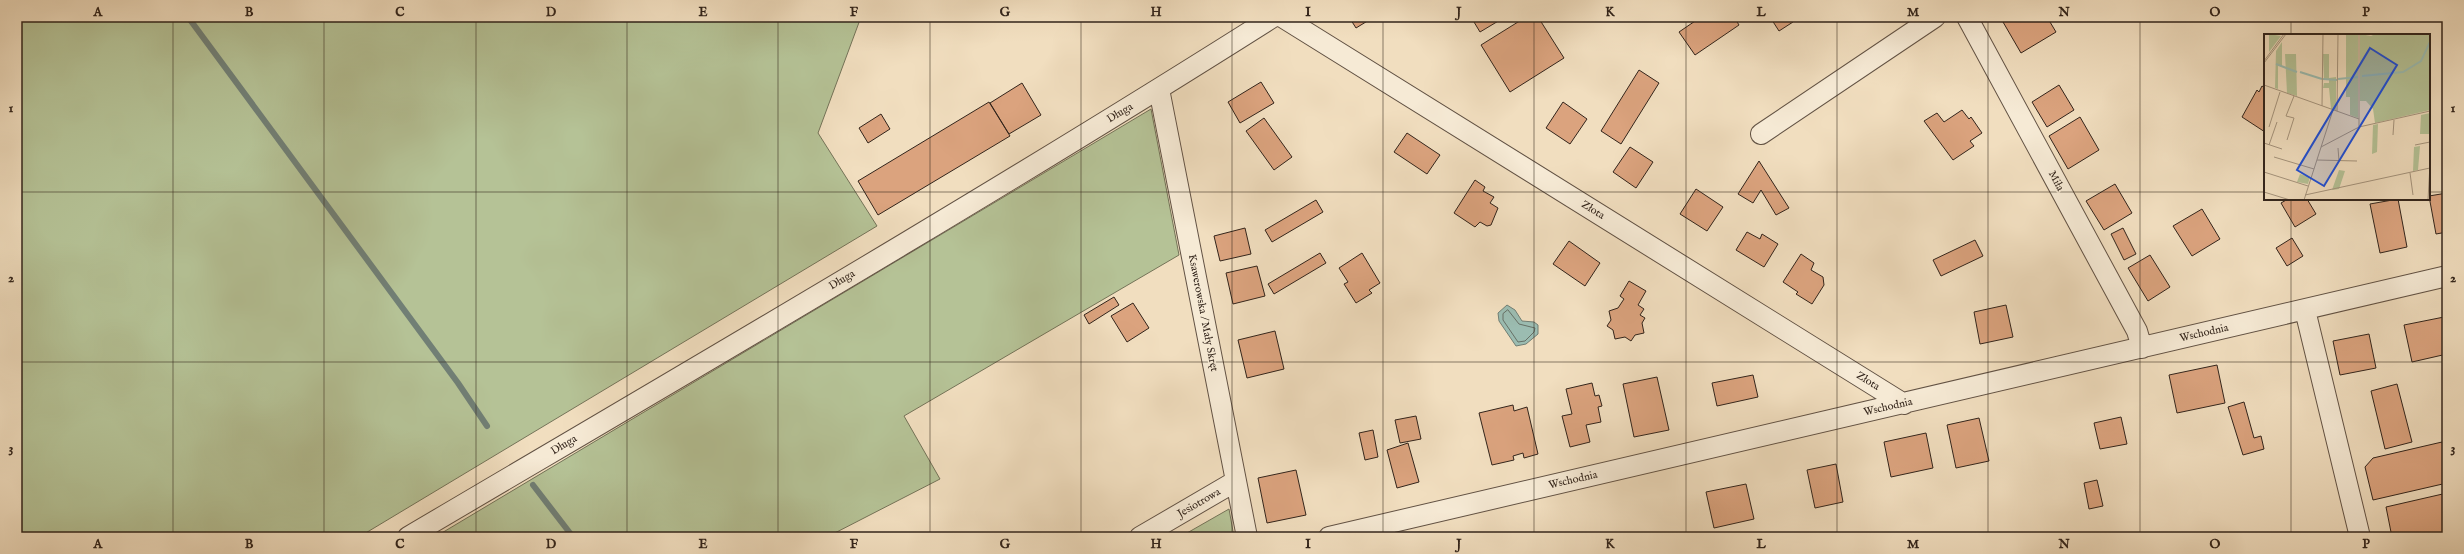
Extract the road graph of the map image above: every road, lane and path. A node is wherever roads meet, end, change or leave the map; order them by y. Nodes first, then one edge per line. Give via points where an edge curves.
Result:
1 (1273, 17) edge
2 (1282, 17) edge
3 (1935, 17) edge
4 (1967, 17) edge
5 (1159, 89) junction
6 (1761, 134) dead end
7 (2447, 276) edge
8 (2305, 310) junction
9 (2142, 348) junction
10 (1904, 404) junction
11 (1236, 481) junction
12 (408, 537) edge
13 (1140, 537) edge
14 (1247, 537) edge
15 (1329, 537) edge
16 (2360, 537) edge

1 - 5 street, Długa
2 - 10 street, Złota
3 - 6 street
4 - 9 street, Miła via 2133,324
5 - 11 street, Ksawerowska / Mały Skręt
5 - 12 street, Długa
7 - 8 street, Wschodnia
8 - 9 street, Wschodnia
8 - 16 street
9 - 10 street, Wschodnia
10 - 15 street, Wschodnia
11 - 13 street, Jesiotrowa
11 - 14 street, Ksawerowska / Mały Skręt

